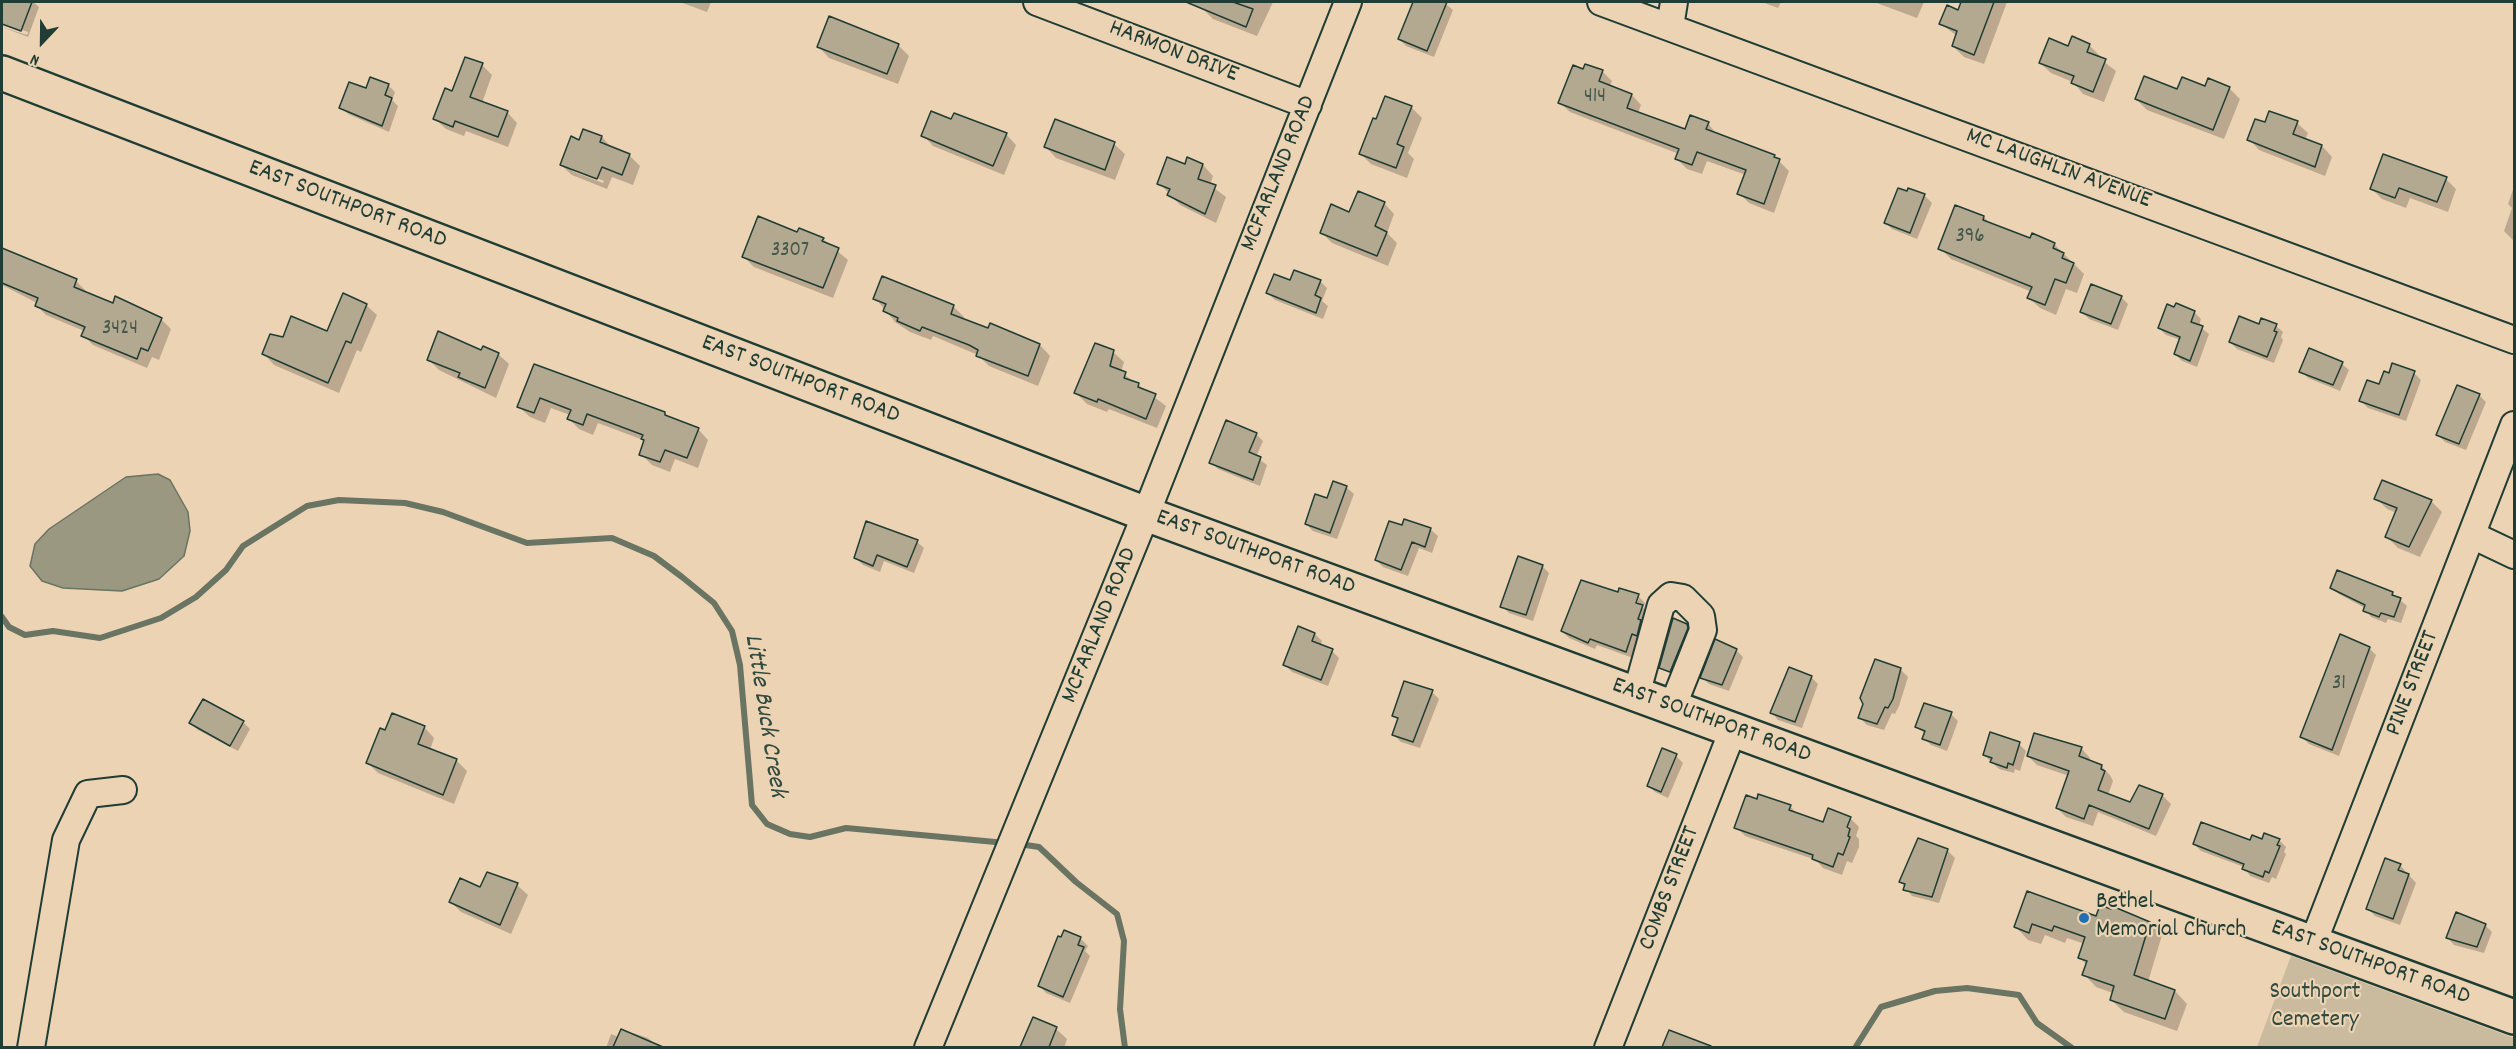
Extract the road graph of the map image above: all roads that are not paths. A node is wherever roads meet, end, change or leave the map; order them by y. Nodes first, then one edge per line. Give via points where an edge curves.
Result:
1 (1037, 2) edge
2 (1348, 2) edge
3 (1601, 2) edge
4 (1674, 2) edge
5 (1670, 27) junction
6 (2, 73) edge
7 (1308, 105) junction
8 (2514, 340) edge
9 (2514, 425) edge
10 (1146, 514) junction
11 (2472, 535) junction
12 (2514, 555) edge
13 (1636, 695) junction
14 (1672, 708) junction
15 (1733, 730) junction
16 (123, 790) dead end
17 (2313, 943) junction
18 (2514, 1017) edge
19 (31, 1047) edge
20 (928, 1047) edge
21 (1608, 1047) edge

1 - 7 street, HARMON DRIVE
2 - 7 street, MCFARLAND ROAD
3 - 5 street, MC LAUGHLIN AVENUE
4 - 5 street
5 - 8 street, MC LAUGHLIN AVENUE
6 - 10 main road, EAST SOUTHPORT ROAD
7 - 10 street, MCFARLAND ROAD
9 - 11 street, PINE STREET
10 - 13 main road, EAST SOUTHPORT ROAD
10 - 20 street, MCFARLAND ROAD
11 - 12 street
11 - 17 street, PINE STREET
13 - 14 main road, EAST SOUTHPORT ROAD
13 - 14 street via 1661,605 1676,596 1697,609 1702,630
14 - 15 main road, EAST SOUTHPORT ROAD
15 - 17 main road, EAST SOUTHPORT ROAD
15 - 21 street, COMBS STREET
16 - 19 street via 88,794 66,840
17 - 18 main road, EAST SOUTHPORT ROAD

